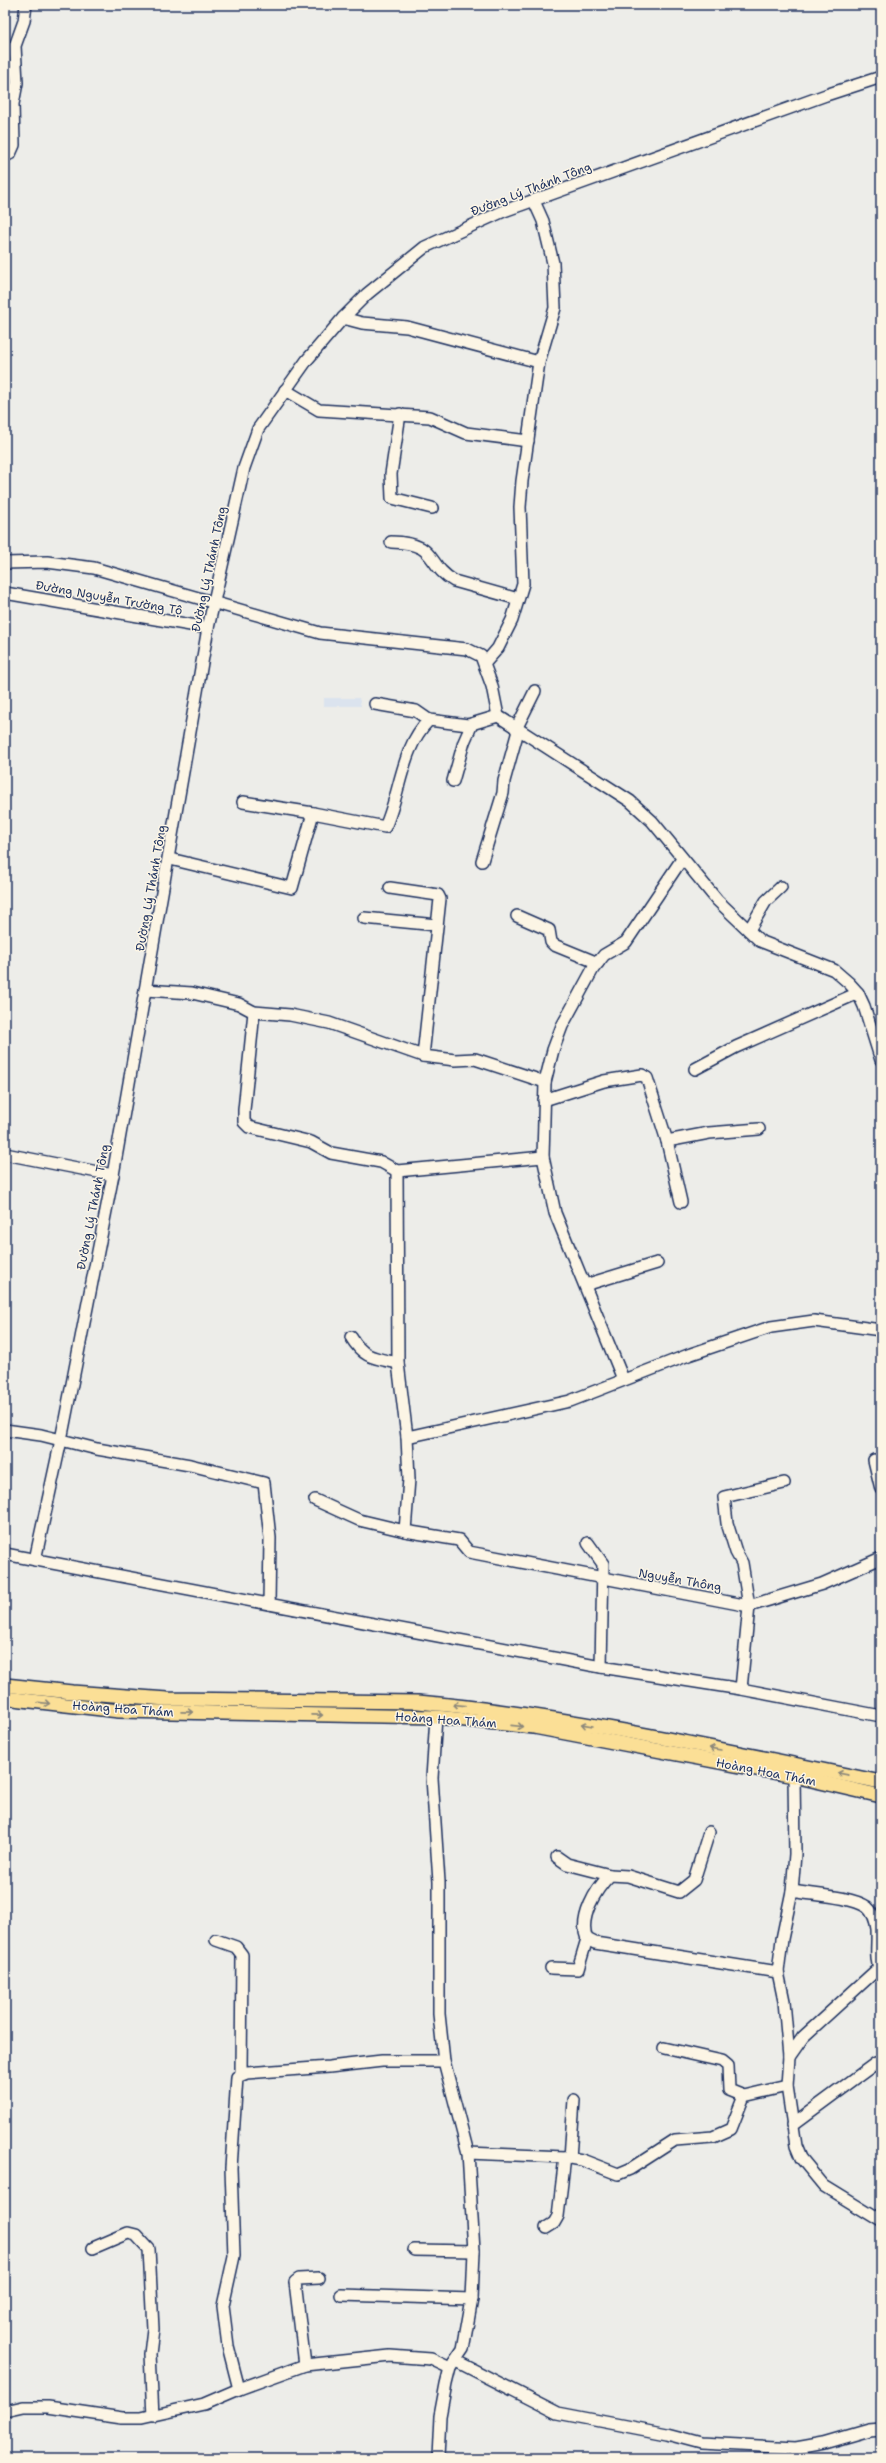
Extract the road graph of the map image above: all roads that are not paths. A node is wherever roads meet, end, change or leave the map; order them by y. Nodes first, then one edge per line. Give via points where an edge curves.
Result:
1 (26, 5) edge
2 (881, 78) edge
3 (9, 103) edge
4 (5, 155) edge
5 (534, 201) junction
6 (343, 318) junction
7 (539, 362) junction
8 (285, 390) junction
9 (400, 414) junction
10 (528, 441) junction
11 (432, 508) dead end
12 (391, 542) dead end
13 (5, 563) edge
14 (5, 593) edge
15 (518, 599) junction
16 (216, 601) junction
17 (208, 628) junction
18 (486, 663) junction
19 (535, 691) dead end
20 (375, 704) dead end
21 (498, 716) junction
22 (429, 720) junction
23 (472, 724) junction
24 (517, 730) junction
25 (453, 781) dead end
26 (243, 802) dead end
27 (313, 813) junction
28 (170, 859) junction
29 (682, 859) junction
30 (482, 861) dead end
31 (781, 887) dead end
32 (390, 888) dead end
33 (517, 916) dead end
34 (364, 918) dead end
35 (437, 926) junction
36 (749, 930) junction
37 (598, 963) junction
38 (145, 990) junction
39 (858, 993) junction
40 (254, 1012) junction
41 (423, 1056) junction
42 (881, 1060) edge
43 (695, 1069) dead end
44 (545, 1082) junction
45 (544, 1100) junction
46 (759, 1129) dead end
47 (668, 1141) junction
48 (5, 1154) edge
49 (543, 1157) junction
50 (397, 1171) junction
51 (112, 1175) junction
52 (681, 1202) dead end
53 (657, 1263) dead end
54 (585, 1285) junction
55 (881, 1330) edge
56 (351, 1337) dead end
57 (398, 1363) junction
58 (623, 1379) junction
59 (5, 1430) edge
60 (407, 1437) junction
61 (61, 1440) junction
62 (874, 1460) dead end
63 (784, 1483) dead end
64 (881, 1489) edge
65 (316, 1500) dead end
66 (405, 1531) junction
67 (588, 1543) dead end
68 (5, 1554) edge
69 (881, 1558) edge
70 (35, 1560) junction
71 (604, 1579) junction
72 (269, 1604) junction
73 (749, 1606) junction
74 (601, 1667) junction
75 (5, 1685) edge
76 (741, 1689) junction
77 (120, 1695) junction
78 (5, 1698) edge
79 (438, 1704) junction
80 (119, 1711) junction
81 (881, 1716) edge
82 (436, 1717) junction
83 (793, 1770) junction
84 (881, 1782) edge
85 (881, 1796) edge
86 (709, 1832) dead end
87 (557, 1857) dead end
88 (610, 1875) junction
89 (792, 1891) junction
90 (586, 1939) junction
91 (216, 1940) dead end
92 (551, 1968) dead end
93 (880, 1969) edge
94 (778, 1972) junction
95 (664, 2048) dead end
96 (789, 2057) junction
97 (444, 2061) junction
98 (876, 2063) dead end
99 (241, 2074) junction
100 (787, 2086) junction
101 (744, 2096) junction
102 (574, 2100) dead end
103 (792, 2125) junction
104 (468, 2153) junction
105 (567, 2157) junction
106 (881, 2221) edge
107 (546, 2228) dead end
108 (93, 2248) dead end
109 (414, 2250) dead end
110 (474, 2251) junction
111 (319, 2278) dead end
112 (341, 2295) dead end
113 (472, 2299) junction
114 (305, 2365) junction
115 (453, 2365) junction
116 (239, 2389) junction
117 (5, 2411) edge
118 (153, 2416) junction
119 (881, 2429) edge
120 (779, 2447) junction
121 (438, 2458) edge
122 (783, 2458) edge

1 - 3 street via 24,21 15,46 17,83
2 - 5 street, Đường Lý Thánh Tông via 826,95
3 - 4 street via 14,145 10,154
5 - 6 street, Đường Lý Thánh Tông via 504,211 425,247 367,294
5 - 7 street via 543,221 553,263 555,292 552,321
6 - 7 street via 362,324 407,327
6 - 8 street, Đường Lý Thánh Tông
7 - 10 street
8 - 9 street via 319,410
8 - 16 street, Đường Lý Thánh Tông via 258,430 244,468
9 - 10 street via 430,417 466,433
9 - 11 street via 391,474 392,498
10 - 15 street via 520,507 523,584
12 - 15 street via 410,544 428,551 446,576 454,582
13 - 16 street via 47,562 94,568
14 - 17 street, Đường Nguyễn Trường Tộ
15 - 18 street via 512,620 498,648
16 - 17 street, Đường Lý Thánh Tông
16 - 18 street via 320,633 467,649 481,656
17 - 28 street, Đường Lý Thánh Tông
18 - 21 street
19 - 24 street
20 - 22 street via 416,711
21 - 23 street
21 - 24 street
22 - 23 street
22 - 27 street via 419,730 403,766 392,813 385,827
23 - 25 street
24 - 29 street via 630,801 652,821
24 - 30 street via 503,793
26 - 27 street
27 - 28 street via 292,888
28 - 38 street, Đường Lý Thánh Tông
29 - 36 street via 717,900
29 - 37 street via 626,942 604,955
31 - 36 street via 766,902
32 - 35 street via 438,895 440,899
33 - 37 street via 549,930 554,945
34 - 35 street
35 - 41 street
36 - 39 street via 760,941 834,970
37 - 44 street via 562,1026
38 - 40 street via 192,993 240,1004
38 - 51 street, Đường Lý Thánh Tông
39 - 42 street via 870,1020
39 - 43 street via 736,1047
40 - 41 street via 290,1014 329,1023
40 - 50 street via 244,1122 249,1127 310,1142 331,1153 381,1162
41 - 44 street via 455,1060 475,1059
44 - 45 street
45 - 47 street via 604,1081 642,1075 647,1078
45 - 49 street
46 - 47 street via 709,1133
47 - 52 street
48 - 51 street
49 - 50 street
49 - 54 street via 555,1213
50 - 57 street
51 - 61 street, Đường Lý Thánh Tông
53 - 54 street
54 - 58 street
55 - 58 street via 814,1321 771,1327
56 - 57 street via 358,1350 369,1357
57 - 60 street
58 - 60 street via 570,1401
59 - 61 street
60 - 66 street
61 - 70 street, Đường Lý Thánh Tông
61 - 72 street via 190,1465 264,1483 270,1538
62 - 64 street
63 - 73 street via 724,1497 726,1523 742,1563
65 - 66 street via 359,1520
66 - 71 street, Nguyễn Thông via 459,1540 469,1552
67 - 71 street via 600,1558
68 - 70 street
69 - 73 street, Nguyễn Thông via 822,1584
70 - 72 street
71 - 73 street, Nguyễn Thông
71 - 74 street
72 - 74 street
73 - 76 street
74 - 76 street
75 - 77 main road, Hoàng Hoa Thám
76 - 81 street
77 - 79 main road, Hoàng Hoa Thám
77 - 80 main road
78 -> 80 main road, Hoàng Hoa Thám
79 - 82 main road
83 -> 79 main road, Hoàng Hoa Thám via 522,1713
80 -> 82 main road, Hoàng Hoa Thám
82 -> 83 main road, Hoàng Hoa Thám via 534,1727
82 - 97 street via 432,1792 439,1882 439,2014
84 -> 83 main road, Hoàng Hoa Thám
83 - 85 main road, Hoàng Hoa Thám
83 - 89 street via 795,1847
86 - 88 street via 694,1880 679,1892 628,1876
87 - 88 street via 567,1864
88 - 90 street via 587,1906
89 - 93 street via 855,1902 868,1908 874,1916 877,1929
89 - 94 street
90 - 92 street via 578,1969
90 - 94 street via 595,1943
91 - 99 street via 236,1947 242,1955
93 - 96 street via 803,2037
94 - 96 street via 784,2001
95 - 101 street via 722,2061 728,2066 729,2090
96 - 100 street
97 - 99 street via 376,2062
97 - 104 street
98 - 103 street
99 - 116 street via 237,2077 231,2168 234,2256 223,2306 228,2346
100 - 101 street
100 - 103 street
101 - 105 street via 732,2129 713,2137 681,2139 668,2143 624,2172 612,2172
102 - 105 street
103 - 106 street via 796,2146 824,2186
104 - 105 street
104 - 110 street
105 - 107 street via 558,2216 554,2223
108 - 118 street via 128,2233 136,2235 149,2249 153,2329 150,2354
109 - 110 street
110 - 113 street
111 - 114 street via 299,2279 294,2282
112 - 113 street
113 - 115 street via 463,2350
114 - 115 street via 390,2356 431,2359
114 - 116 street
115 - 120 street via 558,2413 661,2433 701,2444
115 - 121 street via 440,2416
116 - 118 street via 204,2404
117 - 118 street via 23,2407 48,2407 122,2418
119 - 120 street via 796,2448
120 - 122 street

